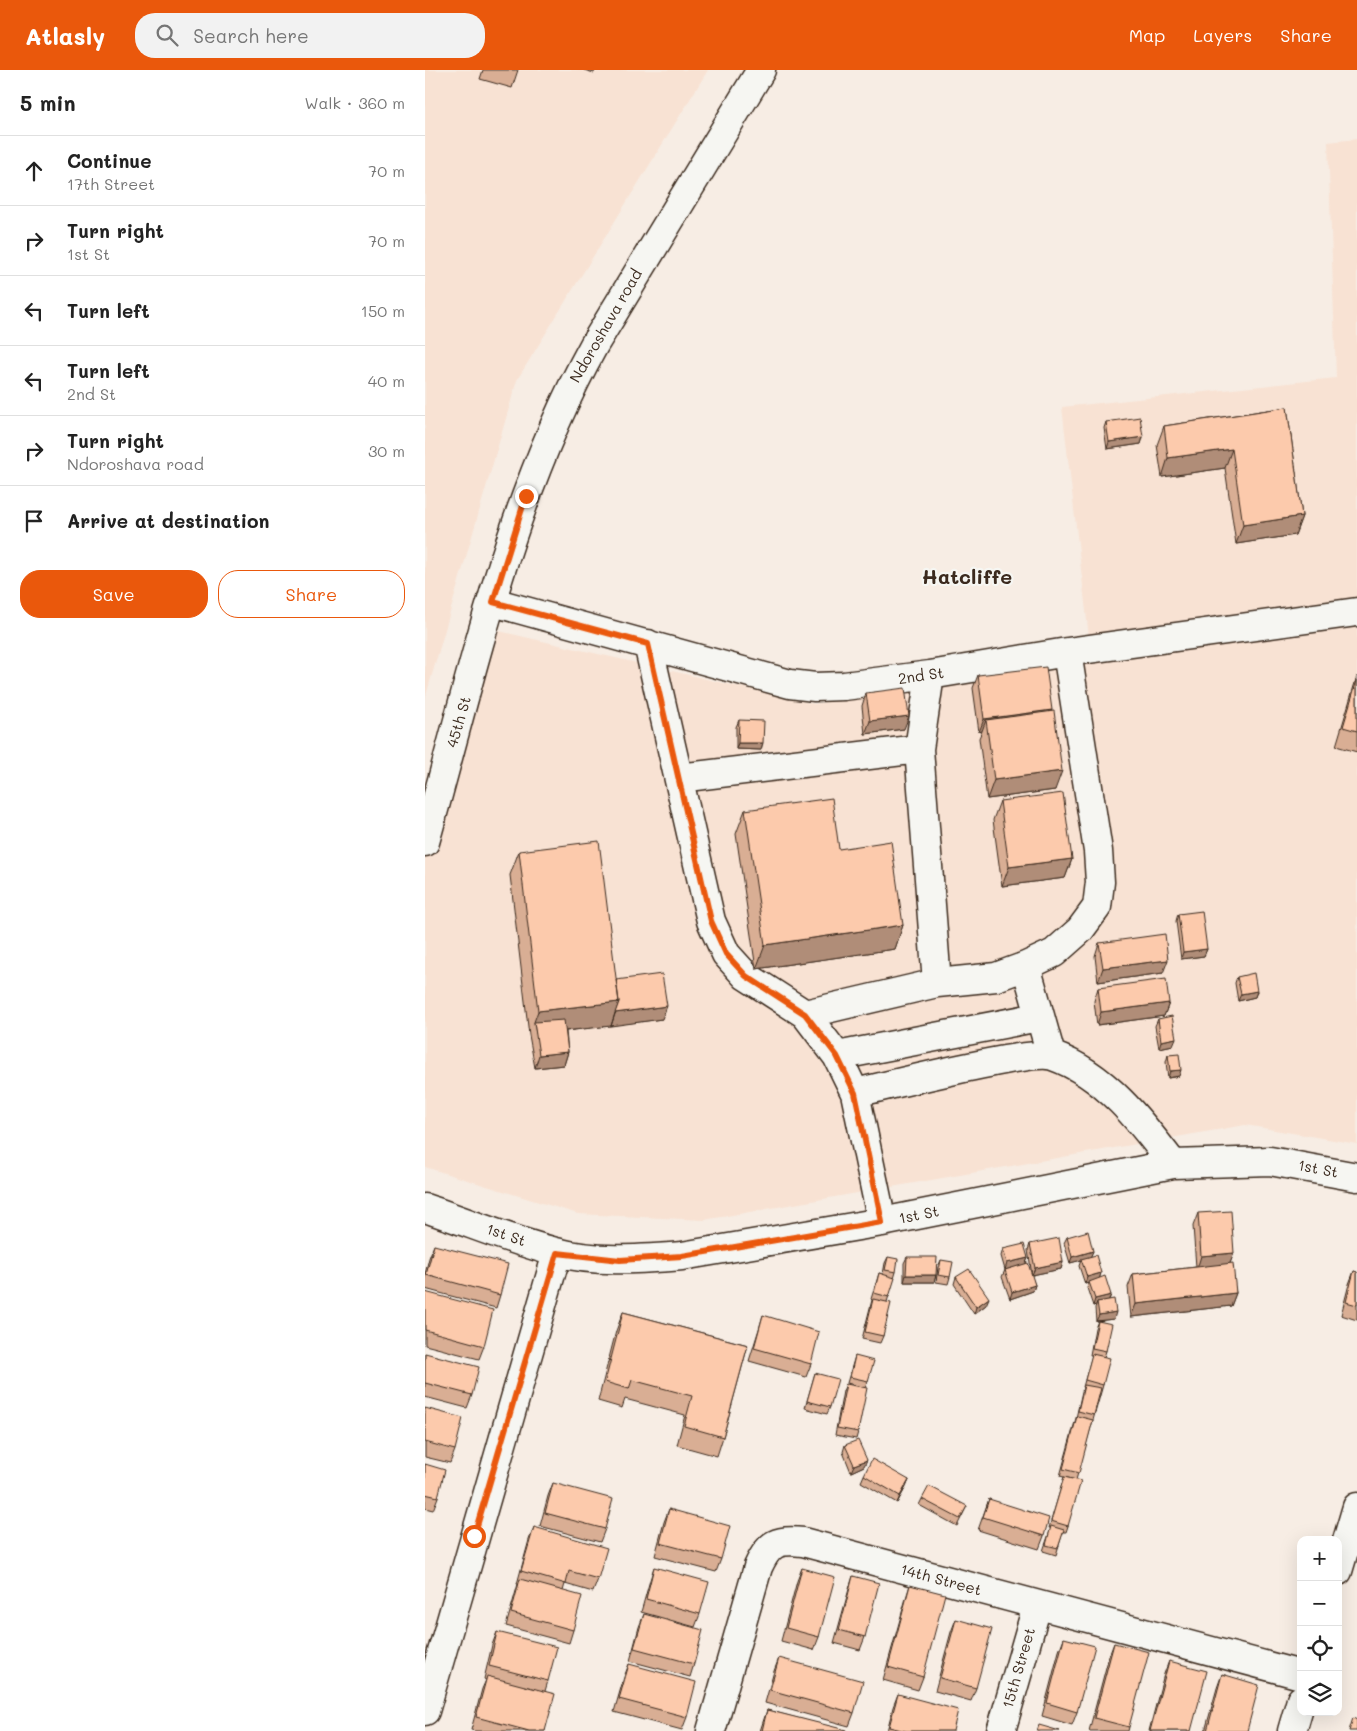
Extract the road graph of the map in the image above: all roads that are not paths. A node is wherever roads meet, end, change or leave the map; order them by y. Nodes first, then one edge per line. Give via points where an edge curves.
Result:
1 (761, 70) edge
2 (493, 602) junction
3 (1357, 612) edge
4 (648, 644) junction
5 (1067, 652) junction
6 (929, 675) junction
7 (919, 749) junction
8 (679, 778) junction
9 (425, 842) edge
10 (1026, 966) junction
11 (937, 983) junction
12 (805, 1014) junction
13 (1039, 1017) junction
14 (1051, 1055) junction
15 (837, 1056) junction
16 (855, 1093) junction
17 (1173, 1164) junction
18 (1357, 1177) edge
19 (425, 1208) edge
20 (882, 1222) junction
21 (557, 1253) junction
22 (1357, 1507) edge
23 (1342, 1558) edge
24 (1037, 1606) junction
25 (1297, 1674) edge
26 (425, 1711) edge
27 (1297, 1714) edge
28 (711, 1731) edge
29 (1001, 1731) edge
30 (1292, 1731) edge

1 - 2 street, Ndoroshava road via 573,384 526,496
2 - 4 street, 2nd St
2 - 9 street, 45th St
3 - 5 street, 2nd St
4 - 6 street, 2nd St via 790,684 815,687
4 - 8 street
5 - 6 street, 2nd St
5 - 10 street via 1098,851 1100,882 1097,906 1080,930 1054,953
6 - 7 street
7 - 8 street
7 - 11 street
8 - 12 street via 711,921 726,954 746,976
10 - 11 street via 996,977
10 - 13 street
11 - 12 street
12 - 15 street
13 - 14 street
13 - 15 street
14 - 16 street via 1016,1058
14 - 17 street via 1107,1089 1137,1116
15 - 16 street
16 - 20 street
17 - 18 street, 1st St via 1270,1161
17 - 20 street, 1st St
19 - 21 street, 1st St
20 - 21 street, 1st St via 682,1256 620,1260
21 - 26 street
22 - 23 street
24 - 25 street, 14th Street
24 - 28 street, 14th Street via 803,1542 785,1540 772,1545 764,1553 758,1567
24 - 29 street, 15th Street
27 - 30 street

